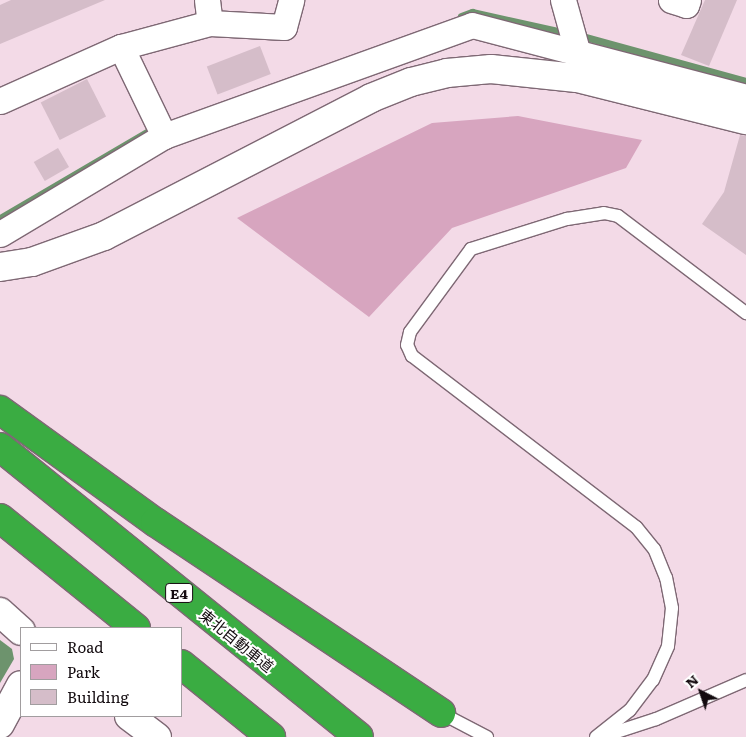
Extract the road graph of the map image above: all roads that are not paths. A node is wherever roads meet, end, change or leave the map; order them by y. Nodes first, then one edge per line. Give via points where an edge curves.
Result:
1 (291, 0) edge
2 (563, 0) edge
3 (671, 0) edge
4 (688, 0) edge
5 (208, 12) edge
6 (121, 47) junction
7 (577, 50) junction
8 (2, 93) edge
9 (746, 97) edge
10 (746, 120) edge
11 (164, 136) junction
12 (0, 234) edge
13 (0, 267) edge
14 (746, 313) edge
15 (0, 410) edge
16 (0, 447) edge
17 (0, 518) edge
18 (0, 612) edge
19 (135, 627) edge
20 (20, 629) edge
21 (182, 665) edge
22 (746, 680) edge
23 (20, 688) edge
24 (441, 712) junction
25 (131, 717) edge
26 (0, 724) edge
27 (157, 737) edge
28 (271, 737) edge
29 (359, 737) edge
30 (472, 737) edge
31 (487, 737) edge
32 (596, 737) edge
33 (600, 737) edge

1 - 5 street via 284,26
2 - 7 street
3 - 4 street via 686,5
5 - 6 street
6 - 8 street
6 - 11 street
7 - 9 street
7 - 11 street via 472,25
10 - 13 street via 624,87 560,75 491,69 447,73 411,82 371,98 104,236 32,262
11 - 12 street
14 - 32 lane via 618,216 604,213 567,219 471,249 410,332 408,345 412,356 636,527 654,549 666,578 672,608 668,646 653,680 630,710
15 - 24 highway via 155,522
16 - 29 highway, 東北自動車道 / E4
17 - 19 highway
18 - 20 street
21 - 28 highway
22 - 33 lane via 656,719
23 - 26 street
24 - 30 lane
24 - 31 lane
25 - 27 street

